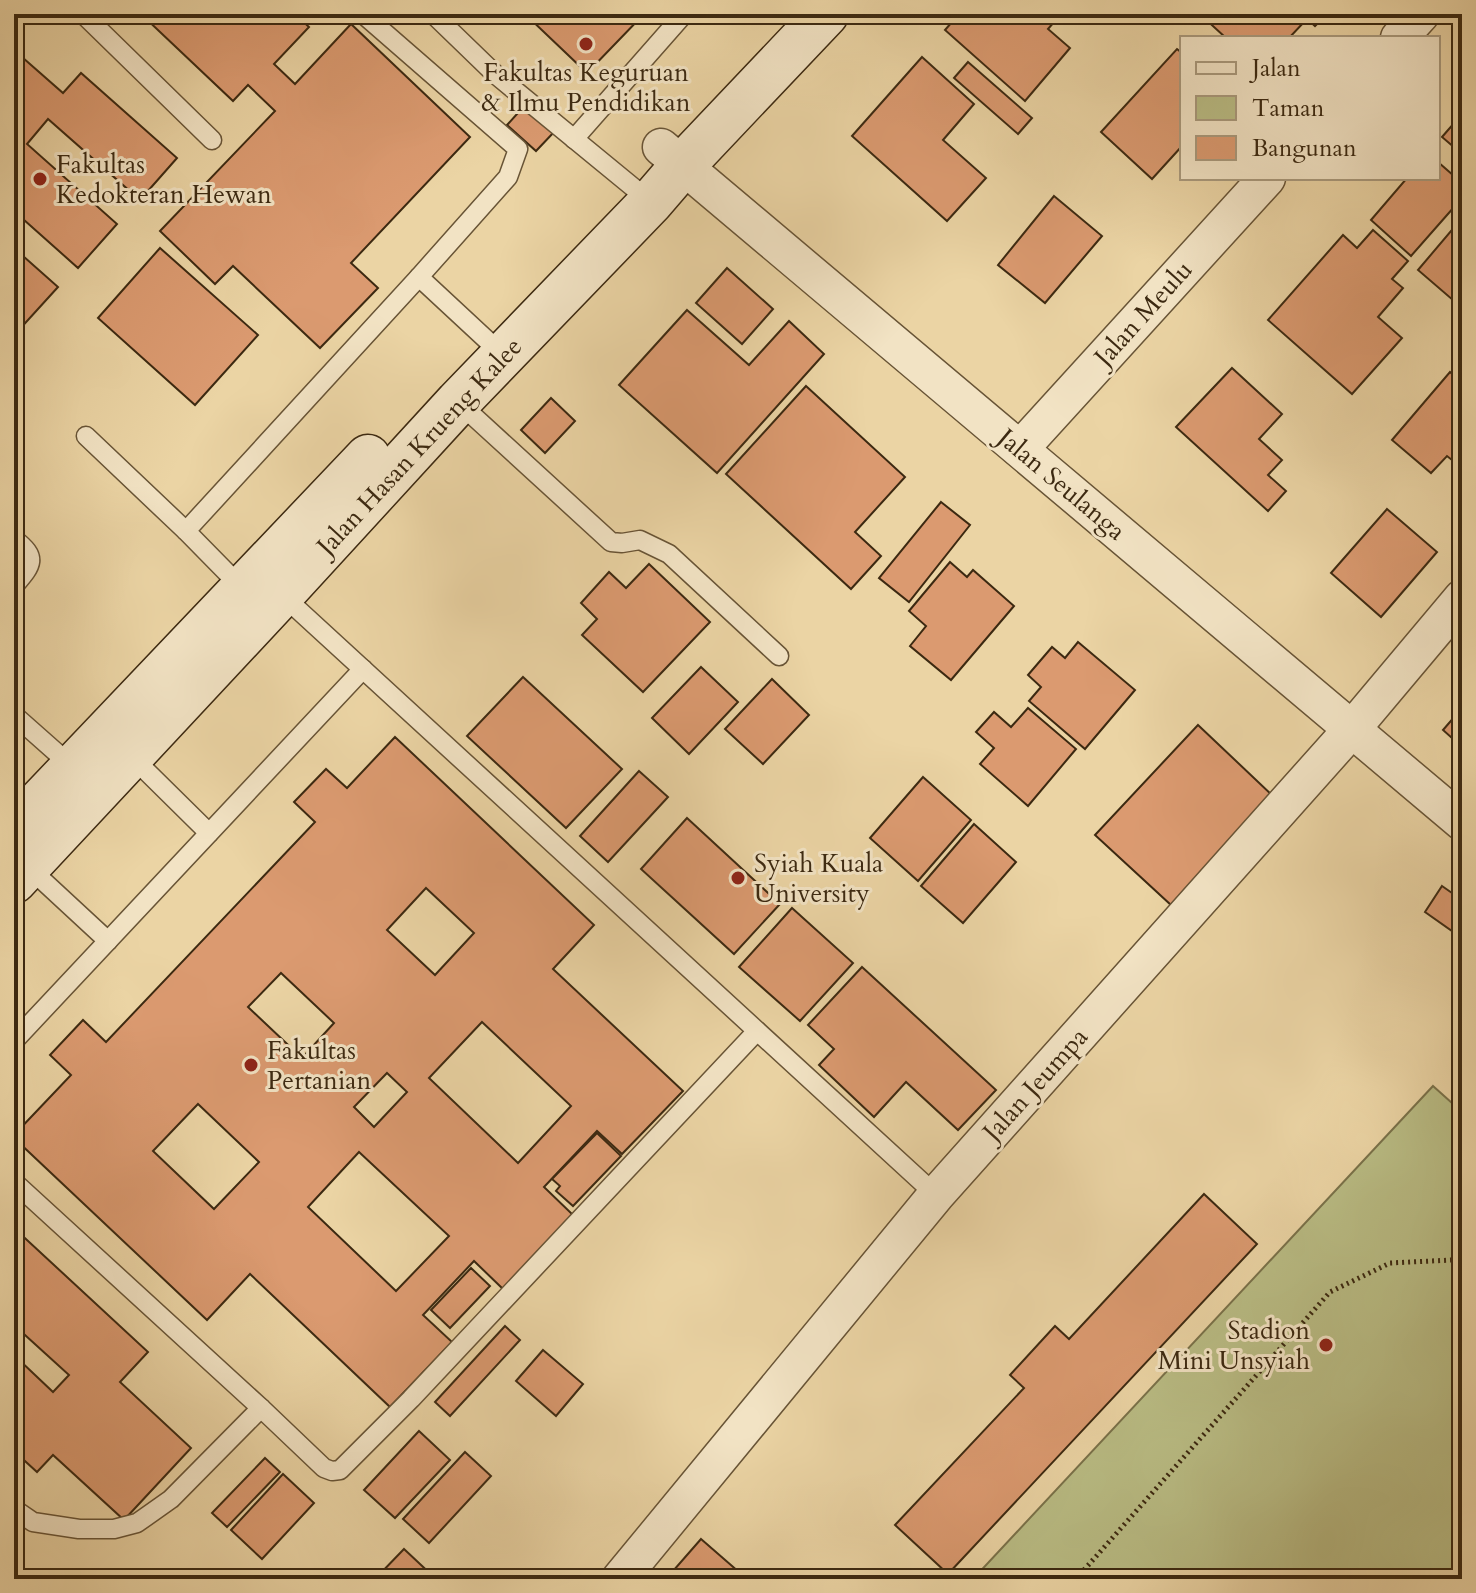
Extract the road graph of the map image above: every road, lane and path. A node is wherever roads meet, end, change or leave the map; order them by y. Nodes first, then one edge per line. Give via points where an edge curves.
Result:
1 (83, 14) edge
2 (363, 14) edge
3 (433, 14) edge
4 (684, 14) edge
5 (787, 14) edge
6 (826, 14) edge
7 (1421, 14) edge
8 (1401, 36) edge
9 (574, 139) junction
10 (212, 140) dead end
11 (672, 157) junction
12 (1265, 180) edge
13 (639, 194) junction
14 (419, 277) junction
15 (494, 346) junction
16 (458, 402) junction
17 (86, 436) dead end
18 (1020, 449) junction
19 (186, 531) junction
20 (14, 539) edge
21 (261, 585) junction
22 (14, 586) edge
23 (1462, 598) edge
24 (779, 656) dead end
25 (363, 669) junction
26 (14, 715) edge
27 (1352, 729) junction
28 (131, 756) junction
29 (85, 779) junction
30 (1462, 822) edge
31 (209, 833) junction
32 (18, 859) edge
33 (108, 941) junction
34 (757, 1031) junction
35 (14, 1041) edge
36 (14, 1182) edge
37 (936, 1195) junction
38 (1462, 1261) edge
39 (261, 1408) junction
40 (14, 1509) edge
41 (620, 1579) edge
42 (1076, 1579) edge

1 - 10 lane
2 - 14 lane via 518,149 508,177
3 - 9 lane
4 - 9 lane
5 - 11 street, Jalan Hasan Krueng Kalee
6 - 11 street, Jalan Hasan Krueng Kalee
7 - 8 street
9 - 13 lane
11 - 13 street, Jalan Hasan Krueng Kalee
11 - 18 street, Jalan Seulanga
12 - 18 street, Jalan Meulu
13 - 15 street, Jalan Hasan Krueng Kalee
14 - 15 lane
14 - 19 lane
15 - 16 street, Jalan Hasan Krueng Kalee
15 - 21 street, Jalan Hasan Krueng Kalee
16 - 21 street, Jalan Hasan Krueng Kalee
16 - 24 lane via 611,542 640,540 669,554
17 - 19 lane
18 - 27 street, Jalan Seulanga
19 - 21 lane
20 - 22 lane via 28,549 31,559
21 - 25 lane
21 - 28 street, Jalan Hasan Krueng Kalee
21 - 29 street, Jalan Hasan Krueng Kalee
23 - 27 street, Jalan Jeumpa
25 - 31 lane
25 - 34 lane
26 - 29 lane
27 - 30 street, Jalan Seulanga
27 - 37 street, Jalan Jeumpa
28 - 29 street, Jalan Hasan Krueng Kalee
28 - 31 lane
29 - 32 street, Jalan Hasan Krueng Kalee
31 - 33 lane
32 - 33 lane
33 - 35 lane
34 - 37 lane
34 - 39 lane via 340,1470 324,1468
36 - 39 lane
37 - 41 street, Jalan Jeumpa
38 - 42 path via 1390,1263 1330,1292
39 - 40 lane via 171,1499 137,1523 79,1529 33,1522

